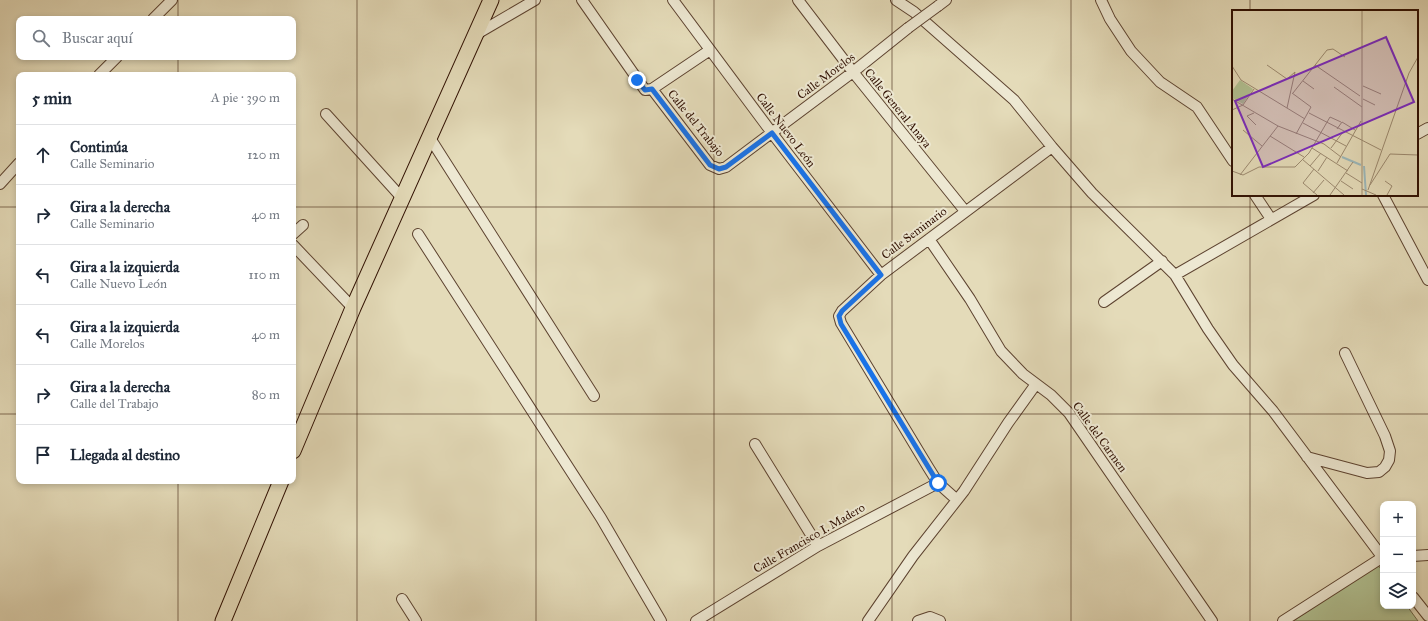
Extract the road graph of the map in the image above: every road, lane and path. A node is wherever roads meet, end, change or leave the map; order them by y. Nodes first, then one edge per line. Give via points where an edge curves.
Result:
1 (172, 0) edge
2 (491, 0) edge
3 (535, 0) edge
4 (582, 0) edge
5 (674, 0) edge
6 (798, 0) edge
7 (896, 0) edge
8 (1101, 0) edge
9 (942, 3) edge
10 (156, 16) edge
11 (475, 35) junction
12 (710, 50) junction
13 (114, 60) edge
14 (103, 72) edge
15 (853, 72) junction
16 (652, 89) junction
17 (326, 114) dead end
18 (1428, 128) edge
19 (772, 133) junction
20 (1418, 133) edge
21 (430, 138) junction
22 (1052, 147) junction
23 (1232, 160) edge
24 (16, 166) edge
25 (719, 169) joint
26 (0, 184) edge
27 (1256, 196) edge
28 (1312, 196) edge
29 (1384, 196) edge
30 (402, 198) junction
31 (965, 211) junction
32 (1271, 219) junction
33 (303, 225) dead end
34 (296, 231) edge
35 (418, 234) dead end
36 (929, 239) junction
37 (296, 247) edge
38 (1162, 261) junction
39 (881, 275) junction
40 (1175, 275) junction
41 (1428, 280) edge
42 (1104, 302) dead end
43 (353, 308) junction
44 (1344, 353) dead end
45 (1036, 384) junction
46 (594, 396) dead end
47 (296, 444) edge
48 (755, 444) dead end
49 (1307, 457) junction
50 (938, 483) junction
51 (280, 484) edge
52 (957, 500) junction
53 (818, 546) junction
54 (1380, 553) edge
55 (1428, 555) edge
56 (1416, 556) edge
57 (1380, 559) edge
58 (402, 599) dead end
59 (1416, 601) edge
60 (1428, 616) edge
61 (223, 621) edge
62 (416, 621) edge
63 (661, 621) edge
64 (696, 621) edge
65 (868, 621) edge
66 (918, 621) edge
67 (940, 621) edge
68 (1212, 621) edge
69 (1283, 621) edge

1 - 10 street
2 - 11 main road
3 - 11 street
4 - 16 street, Calle del Trabajo via 637,80 645,90
5 - 12 street, Calle Nuevo León
6 - 15 street, Calle General Anaya
7 - 22 street via 914,12 1014,100
8 - 23 street via 1131,51 1160,82 1197,107
9 - 15 street, Calle Morelos, bridge
11 - 21 main road
12 - 16 street
12 - 19 street, Calle Nuevo León
13 - 14 street
15 - 19 street, Calle Morelos
15 - 31 street, Calle General Anaya
16 - 25 street, Calle del Trabajo via 710,165
17 - 30 street
18 - 20 street
19 - 25 street, Calle Morelos via 726,167
19 - 39 street, Calle Nuevo León
21 - 30 main road
21 - 46 street
22 - 31 street, Calle Seminario
22 - 38 street via 1092,192
24 - 26 street
27 - 32 street
28 - 32 street
29 - 41 street
30 - 43 main road
31 - 36 street, Calle Seminario
32 - 40 street
33 - 34 street
35 - 63 street via 601,518
36 - 39 street, Calle Seminario
36 - 45 street, Calle del Carmen via 970,299 1001,351
37 - 43 street
38 - 40 street
38 - 42 street
39 - 50 street, Calle Seminario via 842,311 839,316 841,324
40 - 49 street via 1233,365 1273,411
43 - 47 main road
44 - 49 street via 1384,436 1390,451 1389,460 1385,468 1379,472 1367,473
45 - 52 street
45 - 68 street, Calle del Carmen via 1069,413
48 - 53 street
49 - 54 street
50 - 52 street, Calle Seminario
50 - 53 street, Calle Francisco I. Madero
51 - 61 main road
52 - 65 street via 913,556
53 - 64 street, Calle Francisco I. Madero
55 - 56 street
57 - 69 street
58 - 62 street
59 - 60 street
66 - 67 street via 930,617

